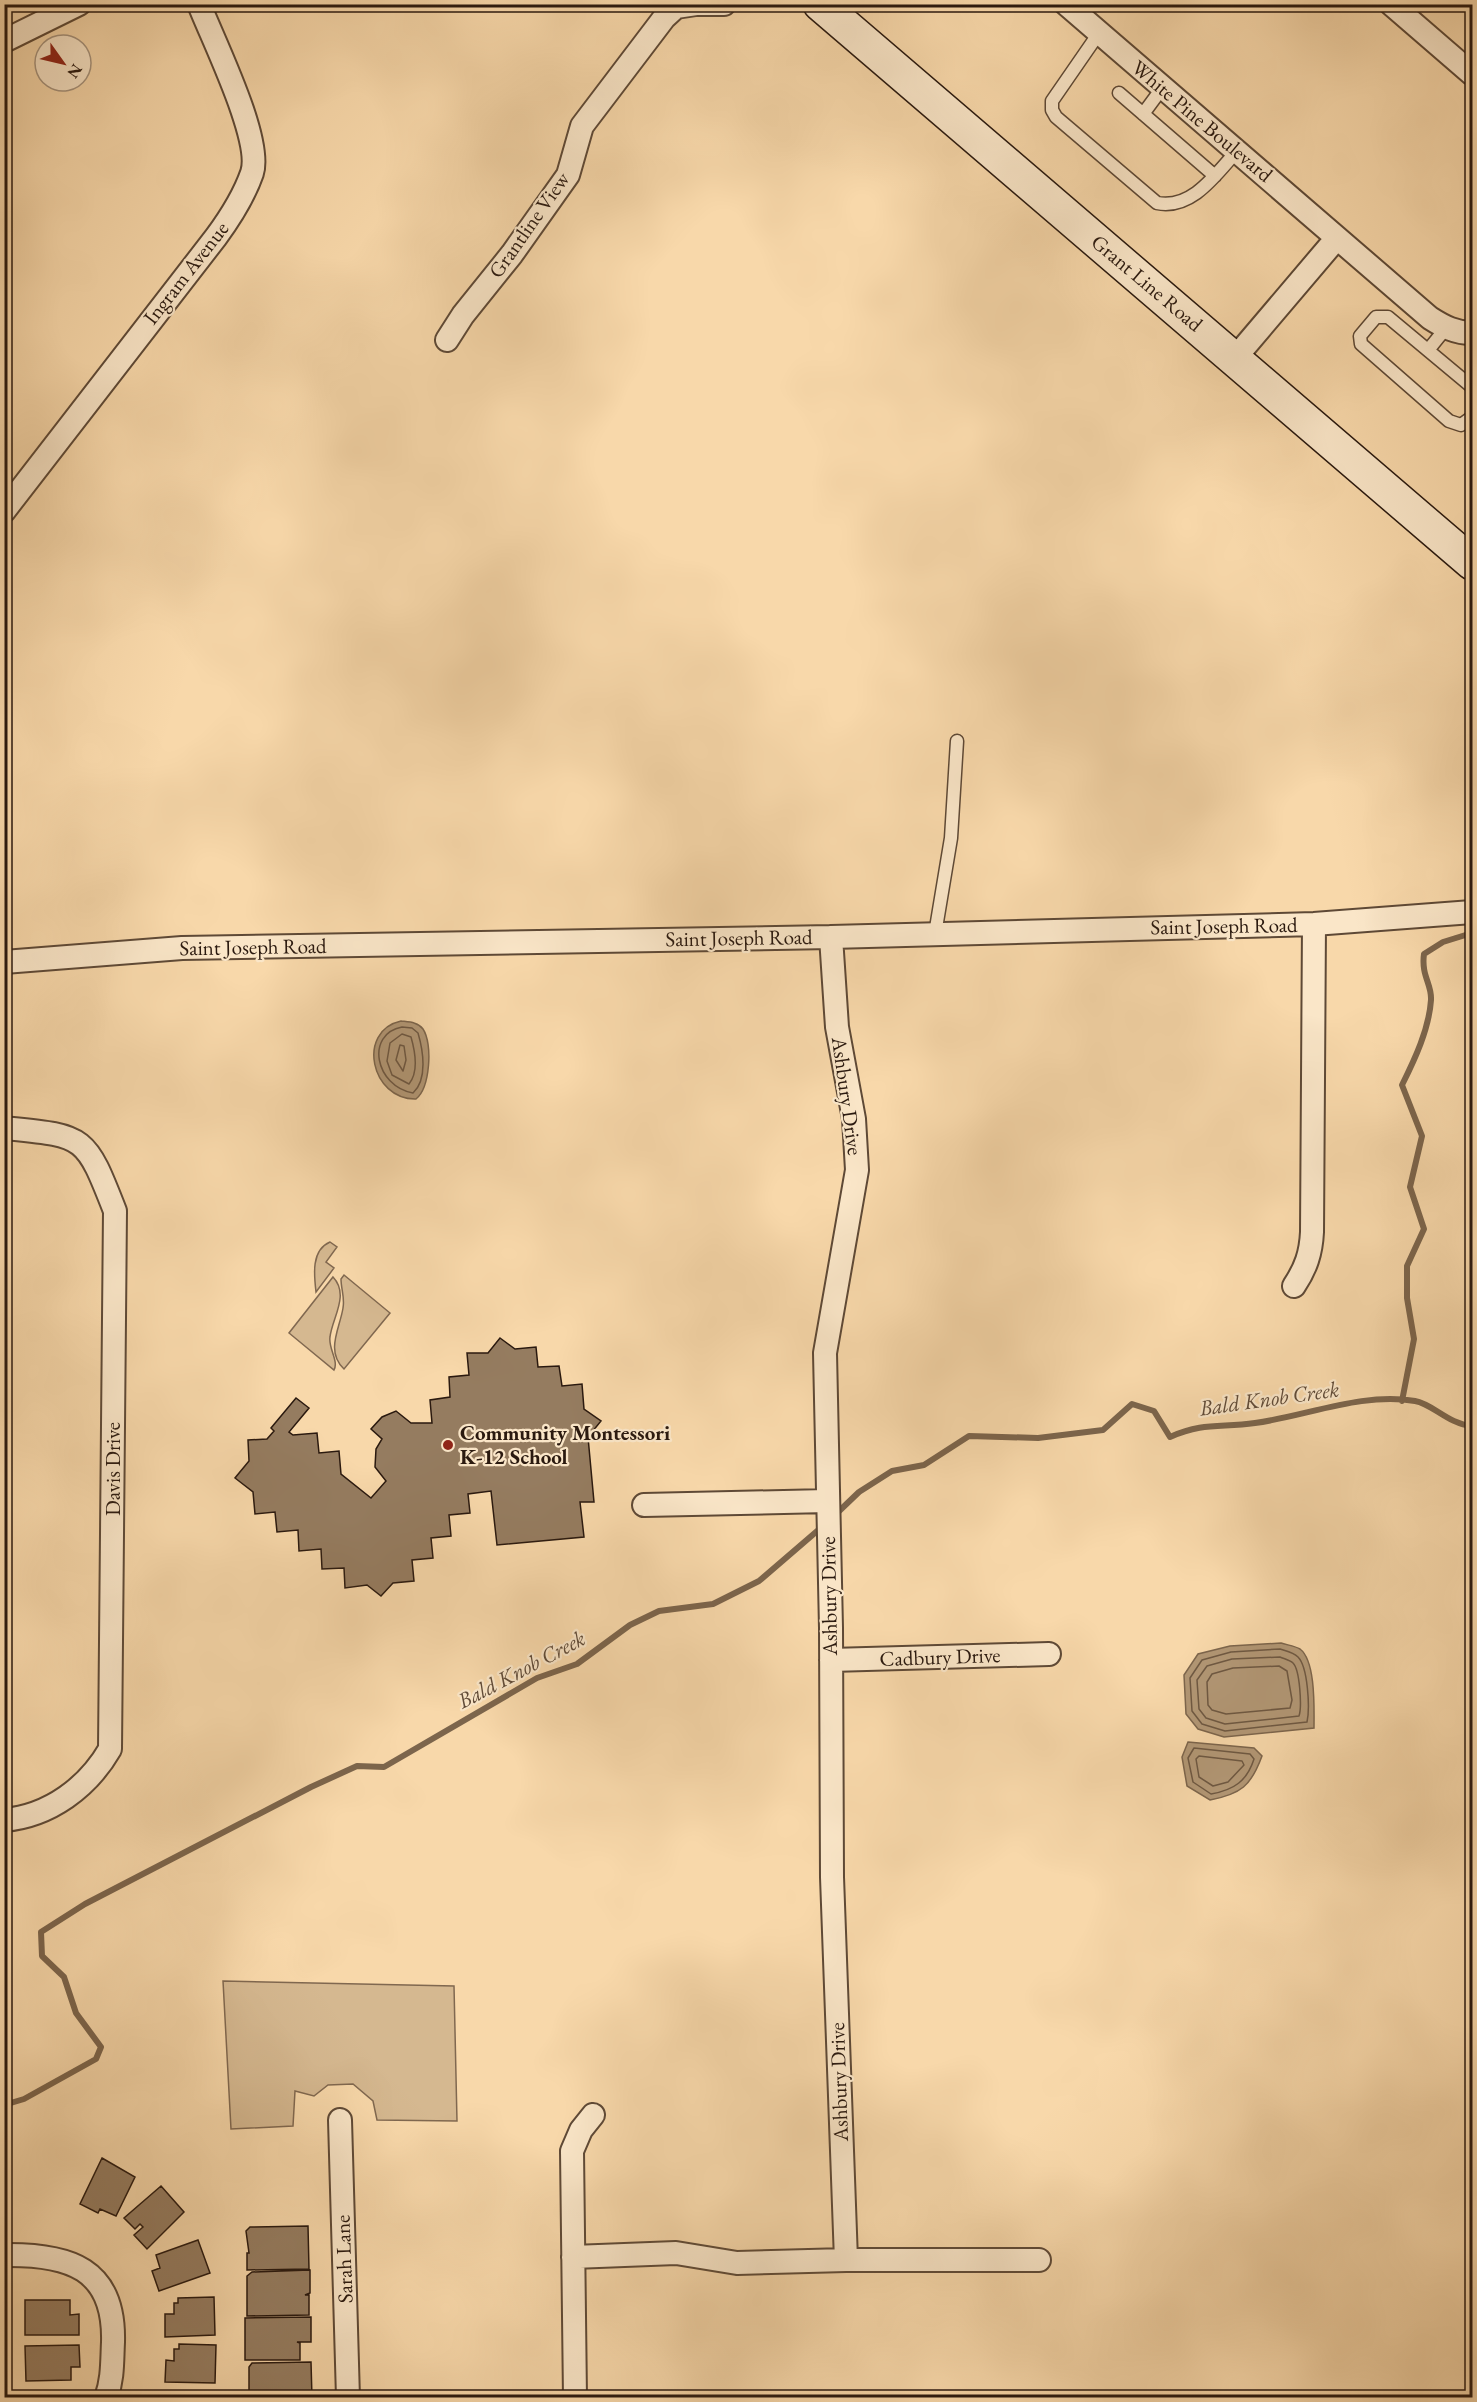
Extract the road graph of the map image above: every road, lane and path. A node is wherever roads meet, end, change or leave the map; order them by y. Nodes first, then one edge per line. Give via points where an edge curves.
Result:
1 (79, 4) edge
2 (199, 4) edge
3 (697, 4) edge
4 (724, 4) edge
5 (1066, 4) edge
6 (1391, 4) edge
7 (821, 5) edge
8 (1099, 33) junction
9 (4, 40) edge
10 (1473, 74) edge
11 (1162, 87) junction
12 (1119, 93) dead end
13 (1143, 114) junction
14 (1237, 151) junction
15 (1215, 176) junction
16 (1336, 239) junction
17 (1446, 328) junction
18 (1473, 333) edge
19 (447, 340) dead end
20 (1429, 349) junction
21 (1235, 358) junction
22 (1473, 387) edge
23 (1473, 417) edge
24 (4, 511) edge
25 (1473, 563) edge
26 (957, 741) dead end
27 (1473, 912) edge
28 (1314, 924) junction
29 (935, 934) junction
30 (831, 937) junction
31 (4, 962) edge
32 (4, 1128) edge
33 (1294, 1286) dead end
34 (827, 1504) junction
35 (644, 1506) dead end
36 (1049, 1654) dead end
37 (831, 1660) junction
38 (4, 1820) edge
39 (593, 2115) dead end
40 (340, 2120) dead end
41 (4, 2255) edge
42 (573, 2257) junction
43 (846, 2260) junction
44 (1039, 2260) dead end
45 (106, 2397) edge
46 (348, 2397) edge
47 (575, 2397) edge

1 - 9 street
2 - 24 street, Ingram Avenue via 248,128 253,172 229,220
3 - 4 street, Grantline View
3 - 19 street, Grantline View via 676,8 664,18 582,126 568,175
5 - 8 street, White Pine Boulevard
6 - 10 street
7 - 21 main road, Grant Line Road
8 - 11 street, White Pine Boulevard
8 - 15 lane via 1052,101 1056,117 1157,202 1169,205 1202,190
11 - 13 lane
11 - 14 street, White Pine Boulevard
12 - 13 lane
13 - 15 lane
14 - 15 lane
14 - 16 street, White Pine Boulevard
16 - 17 street, White Pine Boulevard
16 - 21 street
17 - 18 street, White Pine Boulevard
17 - 20 lane
20 - 22 lane
20 - 23 lane via 1388,317 1376,317 1360,336 1361,344 1449,421 1461,425
21 - 25 main road, Grant Line Road
26 - 29 lane via 951,838
27 - 28 street, Saint Joseph Road
28 - 29 street, Saint Joseph Road
28 - 33 street via 1311,1253
29 - 30 street, Saint Joseph Road
30 - 31 street, Saint Joseph Road via 206,948
30 - 34 street, Ashbury Drive via 836,1018 854,1119 857,1170 825,1353
32 - 38 street, Davis Drive via 62,1134 80,1142 96,1164 115,1210 110,1749 97,1772 66,1799
34 - 35 street
34 - 37 street, Ashbury Drive
36 - 37 street, Cadbury Drive
37 - 43 street, Ashbury Drive via 832,1878
39 - 42 street via 572,2151
40 - 46 street, Sarah Lane
41 - 45 street via 34,2254 61,2259 82,2269 98,2283 110,2305 113,2327 112,2377
42 - 43 street via 676,2253 737,2263
42 - 47 street
43 - 44 street

